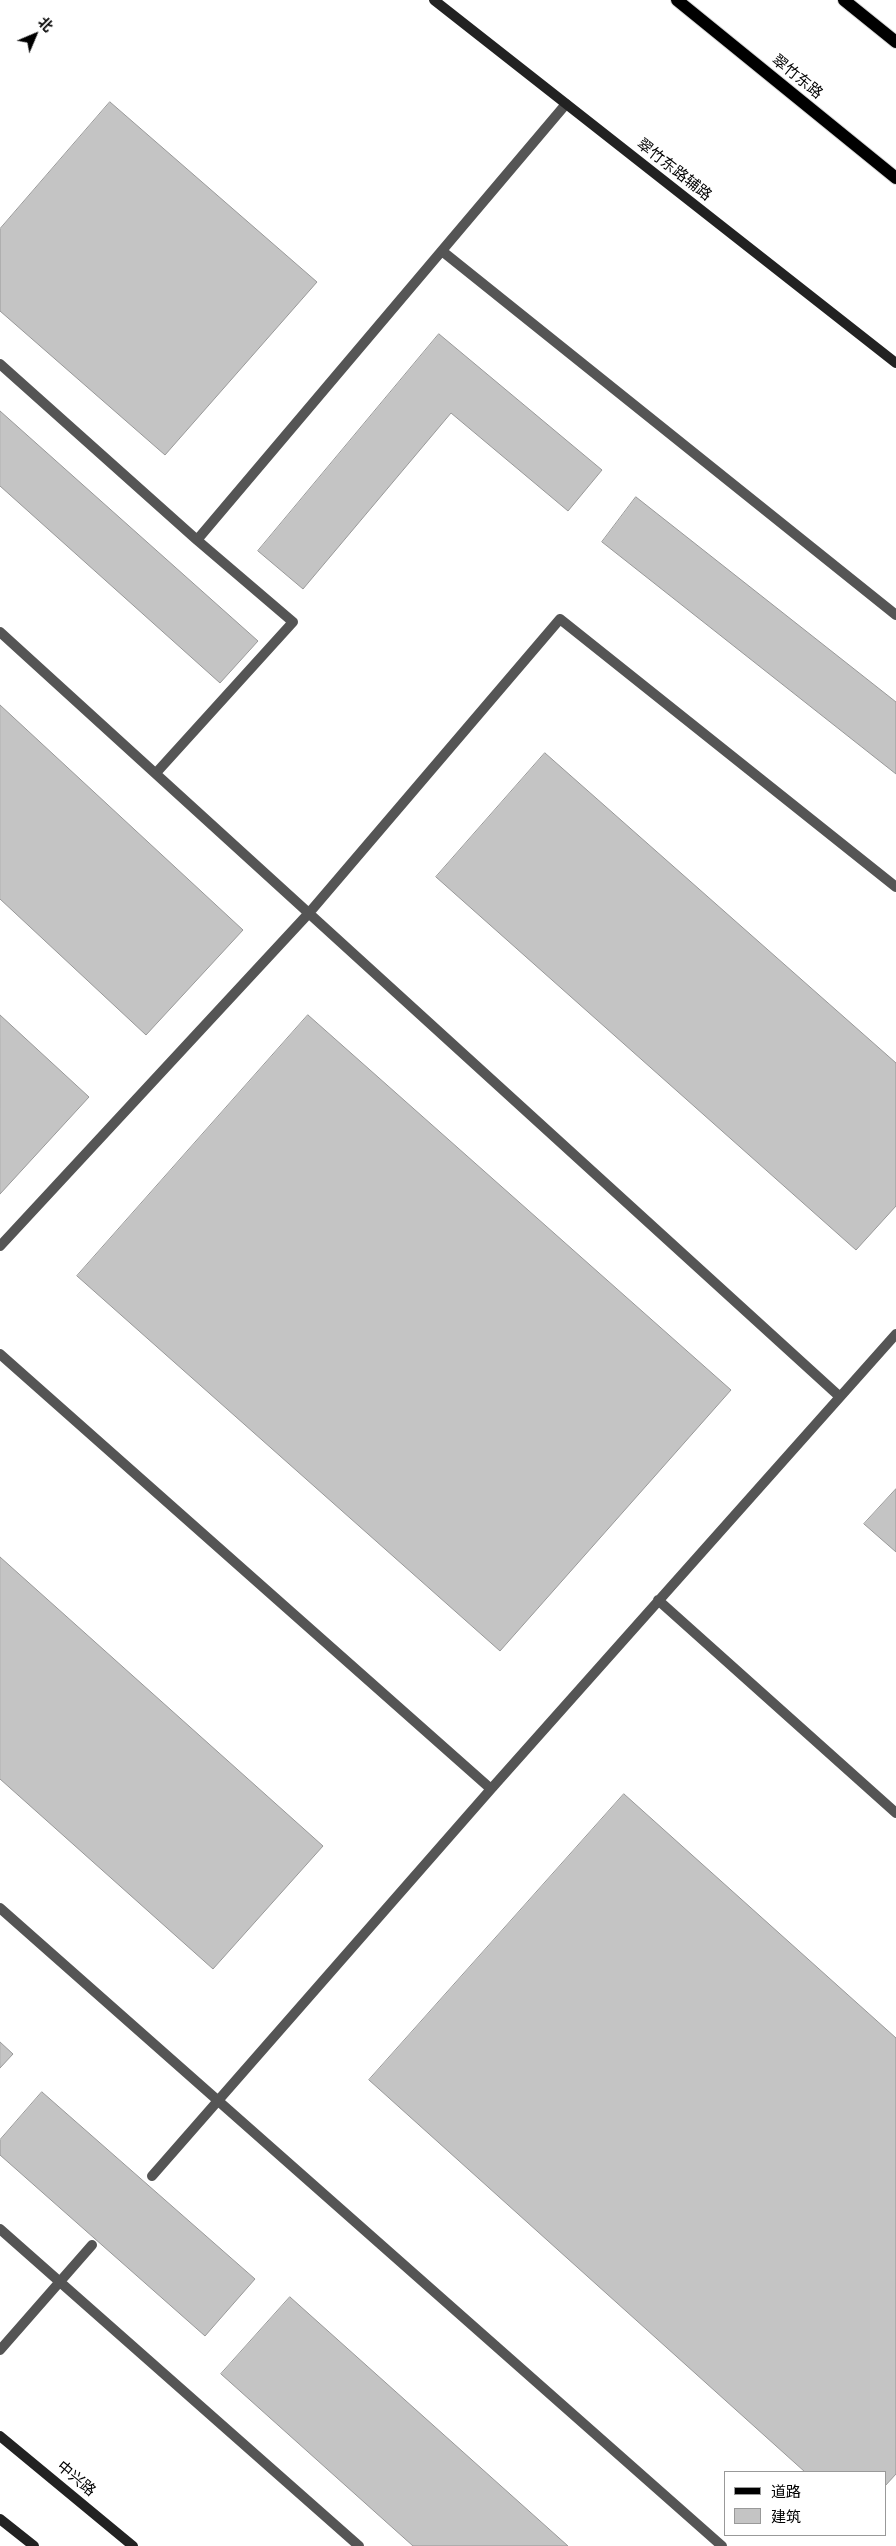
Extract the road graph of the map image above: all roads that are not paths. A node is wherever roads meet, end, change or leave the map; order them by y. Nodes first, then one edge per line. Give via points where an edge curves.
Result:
1 (434, 0) edge
2 (677, 0) edge
3 (844, 0) edge
4 (896, 42) edge
5 (566, 104) junction
6 (896, 178) edge
7 (442, 251) junction
8 (896, 363) edge
9 (0, 364) edge
10 (197, 540) junction
11 (896, 616) edge
12 (0, 632) edge
13 (156, 774) junction
14 (896, 886) edge
15 (309, 913) junction
16 (0, 1246) edge
17 (896, 1334) edge
18 (0, 1354) edge
19 (839, 1396) junction
20 (658, 1600) junction
21 (491, 1789) junction
22 (896, 1813) edge
23 (0, 1908) edge
24 (218, 2099) junction
25 (152, 2176) dead end
26 (0, 2229) edge
27 (92, 2245) dead end
28 (59, 2281) junction
29 (0, 2350) edge
30 (0, 2436) edge
31 (0, 2519) edge
32 (34, 2546) edge
33 (133, 2546) edge
34 (359, 2546) edge
35 (722, 2546) edge

1 - 5 main road, 翠竹东路辅路
2 - 6 main road, 翠竹东路
3 - 4 main road
5 - 7 lane
5 - 8 main road, 翠竹东路辅路
7 - 10 lane
7 - 11 lane
9 - 10 lane
10 - 13 lane via 293,622
12 - 13 lane
13 - 15 lane
14 - 15 lane via 560,619
15 - 16 lane
15 - 19 lane
17 - 19 lane
18 - 21 lane
19 - 20 lane
20 - 21 lane
20 - 22 lane
21 - 24 lane
23 - 24 lane
24 - 25 lane
24 - 35 lane
26 - 28 lane
27 - 28 lane
28 - 29 lane
28 - 34 lane
30 - 33 main road, 中兴路
31 - 32 main road

